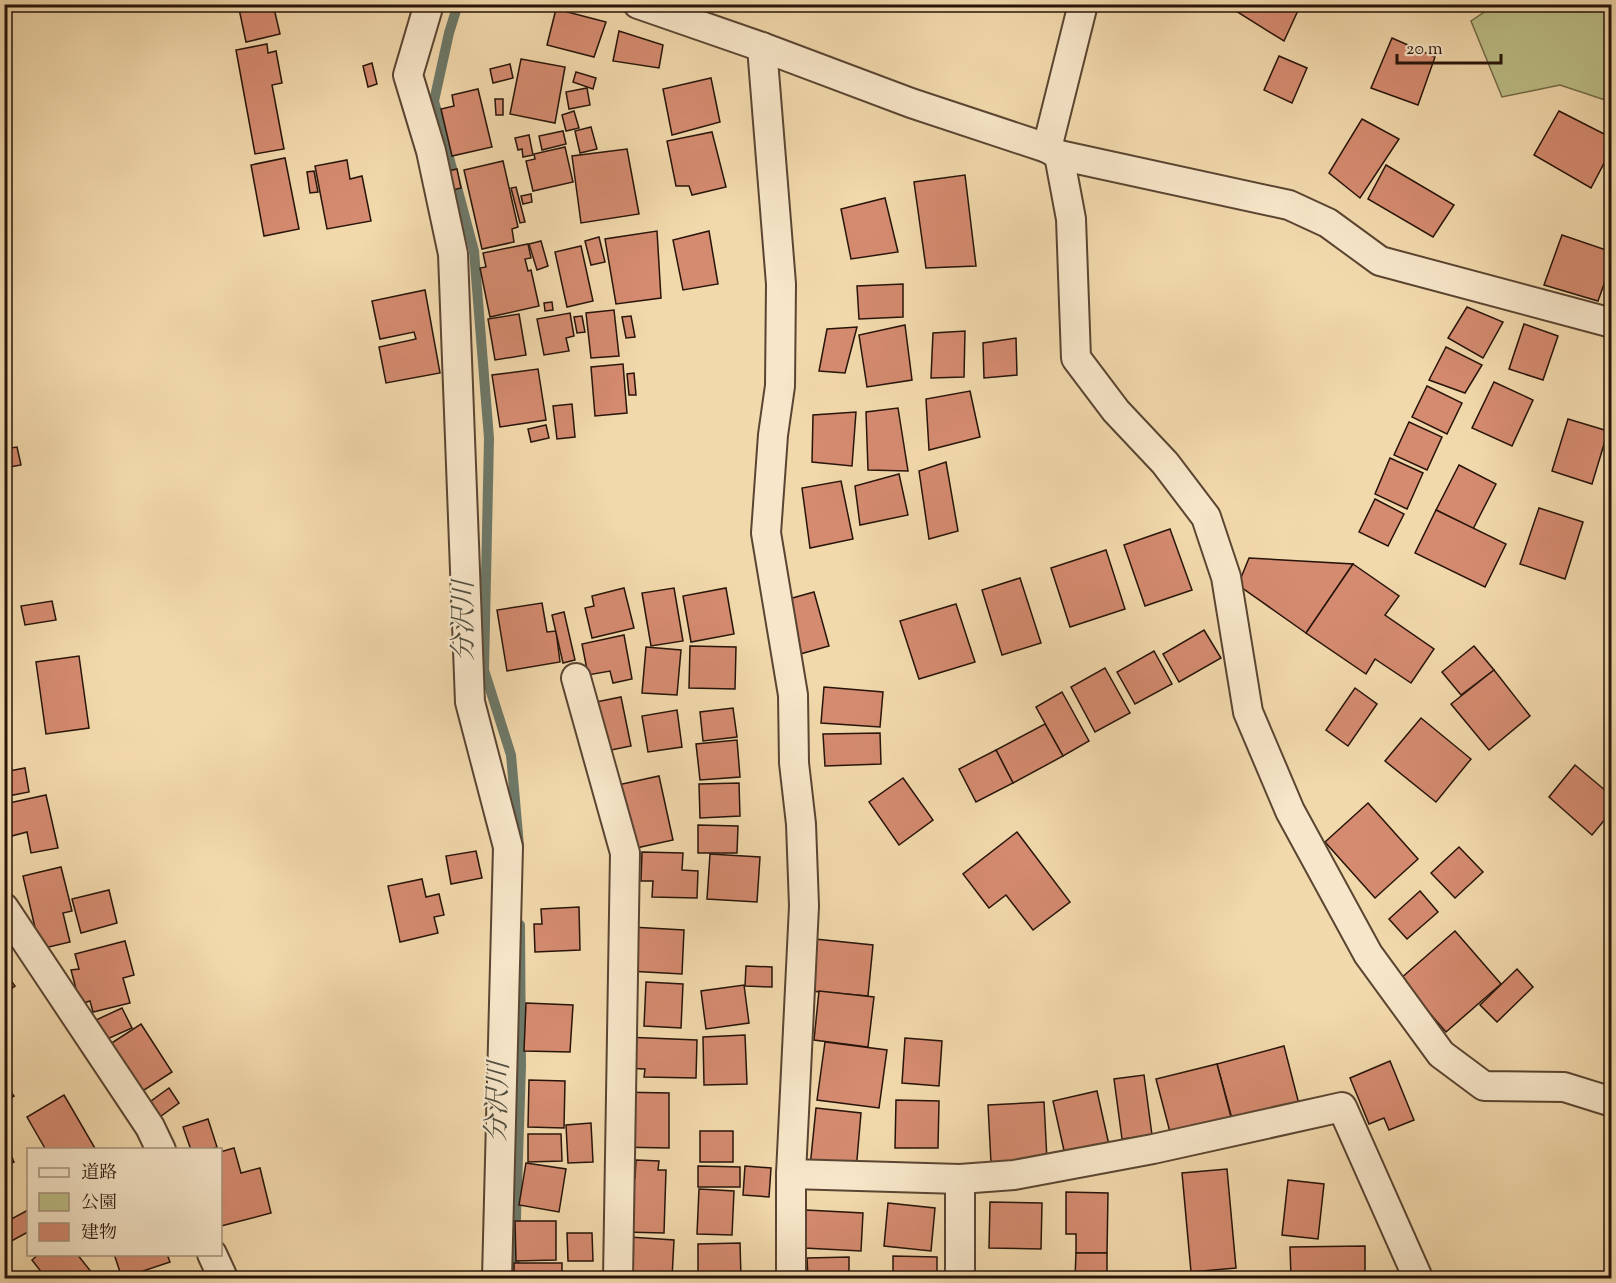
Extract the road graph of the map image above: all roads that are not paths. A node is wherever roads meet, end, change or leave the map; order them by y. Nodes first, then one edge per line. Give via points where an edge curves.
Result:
1 (429, 4) edge
2 (638, 4) edge
3 (1083, 4) edge
4 (762, 48) junction
5 (1053, 152) junction
6 (1611, 323) edge
7 (576, 678) dead end
8 (4, 908) edge
9 (1611, 1102) edge
10 (160, 1148) edge
11 (791, 1174) junction
12 (960, 1179) junction
13 (213, 1256) edge
14 (223, 1278) edge
15 (497, 1278) edge
16 (618, 1278) edge
17 (791, 1278) edge
18 (960, 1278) edge
19 (1418, 1278) edge

1 - 15 street via 408,75 431,151 453,254 470,702 508,847
2 - 4 street
3 - 5 street
4 - 5 street
4 - 11 street via 781,284 780,386 772,435 766,533 793,695 804,906
5 - 6 street via 1289,205 1328,223 1380,261
5 - 9 street via 1071,219 1076,358 1206,517 1226,577 1248,712 1290,811 1368,954 1441,1054 1484,1086 1563,1088
7 - 16 street via 626,853
8 - 10 street
11 - 12 street
11 - 17 street
12 - 18 street
12 - 19 street via 1014,1174 1153,1149 1342,1107
13 - 14 street

